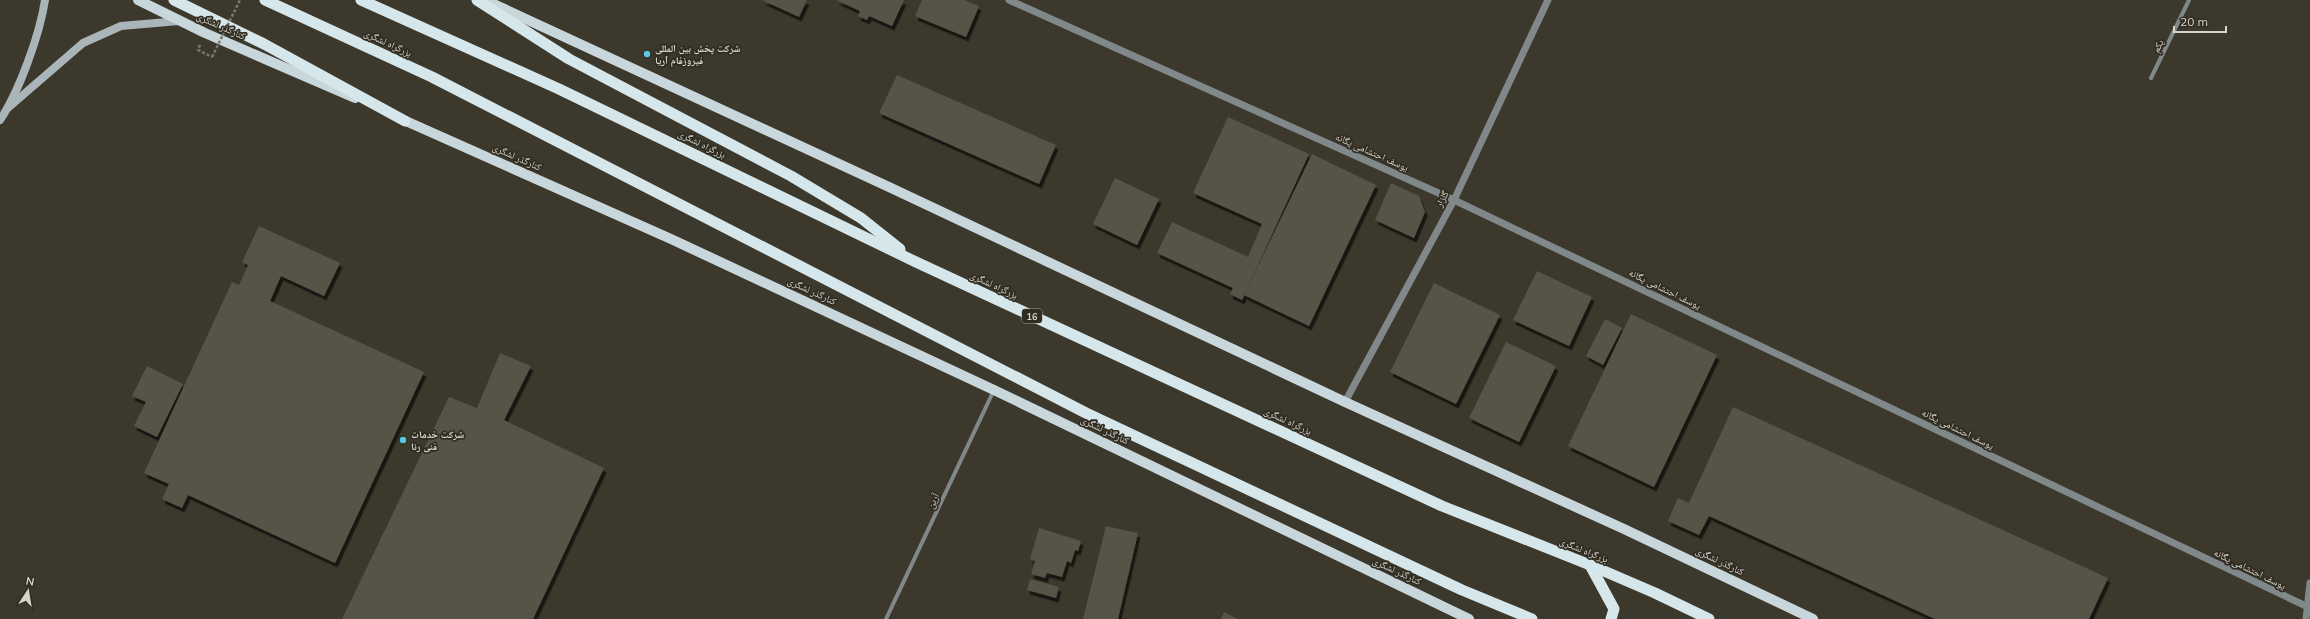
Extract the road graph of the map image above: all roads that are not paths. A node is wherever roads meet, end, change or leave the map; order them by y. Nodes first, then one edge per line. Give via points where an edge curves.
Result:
1 (45, 0) edge
2 (138, 0) edge
3 (174, 0) edge
4 (265, 0) edge
5 (361, 0) edge
6 (477, 0) edge
7 (485, 0) edge
8 (1010, 0) edge
9 (1548, 0) edge
10 (2189, 0) edge
11 (179, 20) junction
12 (2151, 78) dead end
13 (9, 107) junction
14 (0, 120) edge
15 (405, 121) junction
16 (1454, 200) junction
17 (916, 262) junction
18 (994, 390) junction
19 (1345, 402) junction
20 (1590, 565) junction
21 (2310, 584) edge
22 (2308, 607) junction
23 (1704, 618) edge
24 (886, 619) edge
25 (1469, 619) edge
26 (1532, 619) edge
27 (1611, 619) edge
28 (1813, 619) edge
29 (2306, 619) edge

1 - 13 main road via 41,24
2 - 11 main road, کنارگذر لشگری
3 - 15 highway via 264,44
4 - 26 highway, بزرگراه لشگری via 432,77 1086,413 1462,590
5 - 17 highway, بزرگراه لشگری / 16 via 559,89
6 - 17 highway via 569,59 798,180 861,218
7 - 19 main road, کنارگذر لشگری
8 - 16 street, یوسف احتشامی یگانه
9 - 16 street, گلزار
10 - 12 street, یکم
11 - 13 main road via 121,26 83,43
11 - 15 main road, کنارگذر لشگری
13 - 14 main road
15 - 18 main road, کنارگذر لشگری via 671,239
16 - 19 street, گلزار
16 - 22 street, یوسف احتشامی یگانه
17 - 20 highway, بزرگراه لشگری / 16 via 1442,506
18 - 24 street, آرین
18 - 25 main road, کنارگذر لشگری
19 - 28 main road, کنارگذر لشگری via 1624,528
20 - 23 highway, بزرگراه لشگری / 16
20 - 27 highway via 1614,609
21 - 22 street
22 - 29 street

